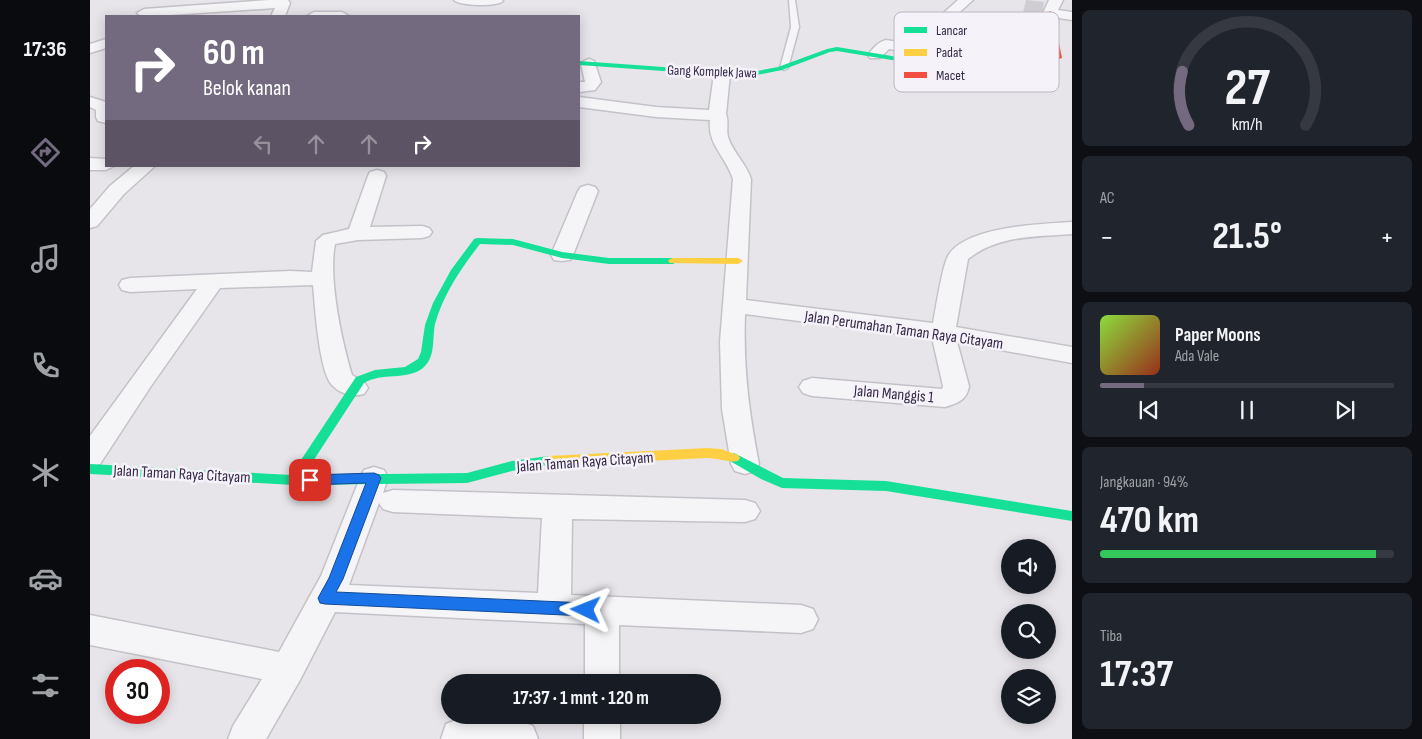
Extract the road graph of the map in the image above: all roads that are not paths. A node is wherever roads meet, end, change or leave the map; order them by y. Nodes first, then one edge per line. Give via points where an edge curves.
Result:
1 (154, 0) edge
2 (461, 0) edge
3 (792, 0) edge
4 (966, 0) edge
5 (1056, 0) edge
6 (1060, 0) edge
7 (497, 1) edge
8 (1072, 2) edge
9 (952, 12) edge
10 (1051, 12) edge
11 (142, 14) edge
12 (278, 15) edge
13 (490, 15) edge
14 (1059, 15) edge
15 (1072, 16) edge
16 (105, 43) edge
17 (894, 45) edge
18 (90, 49) edge
19 (875, 55) joint
20 (584, 64) edge
21 (784, 68) junction
22 (722, 74) junction
23 (580, 88) edge
24 (90, 102) edge
25 (580, 102) edge
26 (105, 107) edge
27 (717, 115) junction
28 (90, 164) edge
29 (105, 164) edge
30 (145, 167) edge
31 (377, 176) dead end
32 (588, 192) dead end
33 (90, 222) edge
34 (1072, 228) edge
35 (422, 232) dead end
36 (358, 234) junction
37 (562, 256) junction
38 (738, 261) junction
39 (323, 278) junction
40 (213, 282) junction
41 (130, 285) dead end
42 (735, 306) junction
43 (943, 332) junction
44 (1072, 355) edge
45 (812, 387) dead end
46 (355, 388) junction
47 (90, 457) edge
48 (746, 464) junction
49 (90, 469) edge
50 (294, 480) junction
51 (384, 490) junction
52 (557, 507) junction
53 (745, 511) dead end
54 (1072, 516) edge
55 (325, 598) junction
56 (554, 608) junction
57 (602, 610) junction
58 (801, 619) dead end
59 (90, 630) edge
60 (288, 669) junction
61 (602, 674) edge
62 (602, 724) edge
63 (459, 737) dead end
64 (246, 739) edge
65 (520, 739) edge
66 (602, 739) edge

1 - 11 street
2 - 7 street
3 - 21 lane via 795,27
4 - 9 street
5 - 10 street
6 - 8 street
7 - 13 street
11 - 12 street via 283,3
14 - 15 street
16 - 18 street
17 - 19 street via 886,44
19 - 21 street, Gang Komplek Jawa via 829,50
20 - 22 street, Gang Komplek Jawa
20 - 23 street via 592,82
21 - 22 street, Gang Komplek Jawa via 758,74
22 - 27 street
24 - 26 street
25 - 27 street via 656,112
27 - 38 street via 718,137 742,179
28 - 29 street
30 - 33 street via 117,190
31 - 36 street
32 - 37 street
34 - 43 street, Jalan Manggis 1 via 995,236 966,249 958,257
35 - 36 street
36 - 39 street via 326,242
37 - 38 street via 609,261
37 - 46 street via 518,243 477,241 448,285 430,325 426,352 418,366 371,373
38 - 42 street
39 - 40 street
39 - 46 street via 338,371 341,380
40 - 41 street
40 - 47 street
42 - 43 street, Jalan Perumahan Taman Raya Citayam
42 - 48 street via 732,342 735,409
43 - 44 street, Jalan Perumahan Taman Raya Citayam
43 - 45 street, Jalan Manggis 1 via 956,386 955,393 945,398
46 - 50 street
48 - 51 street, Jalan Taman Raya Citayam via 735,457 720,454 630,456 526,464 467,478
48 - 54 street, Jalan Taman Raya Citayam via 768,480 782,483 886,486
49 - 50 street, Jalan Taman Raya Citayam
50 - 51 street, Jalan Taman Raya Citayam
51 - 52 street
51 - 55 street
52 - 53 street
52 - 56 street
55 - 56 street
55 - 60 street
56 - 57 street
57 - 58 street
57 - 61 street
59 - 60 street
60 - 64 street
62 - 66 street
63 - 65 street

